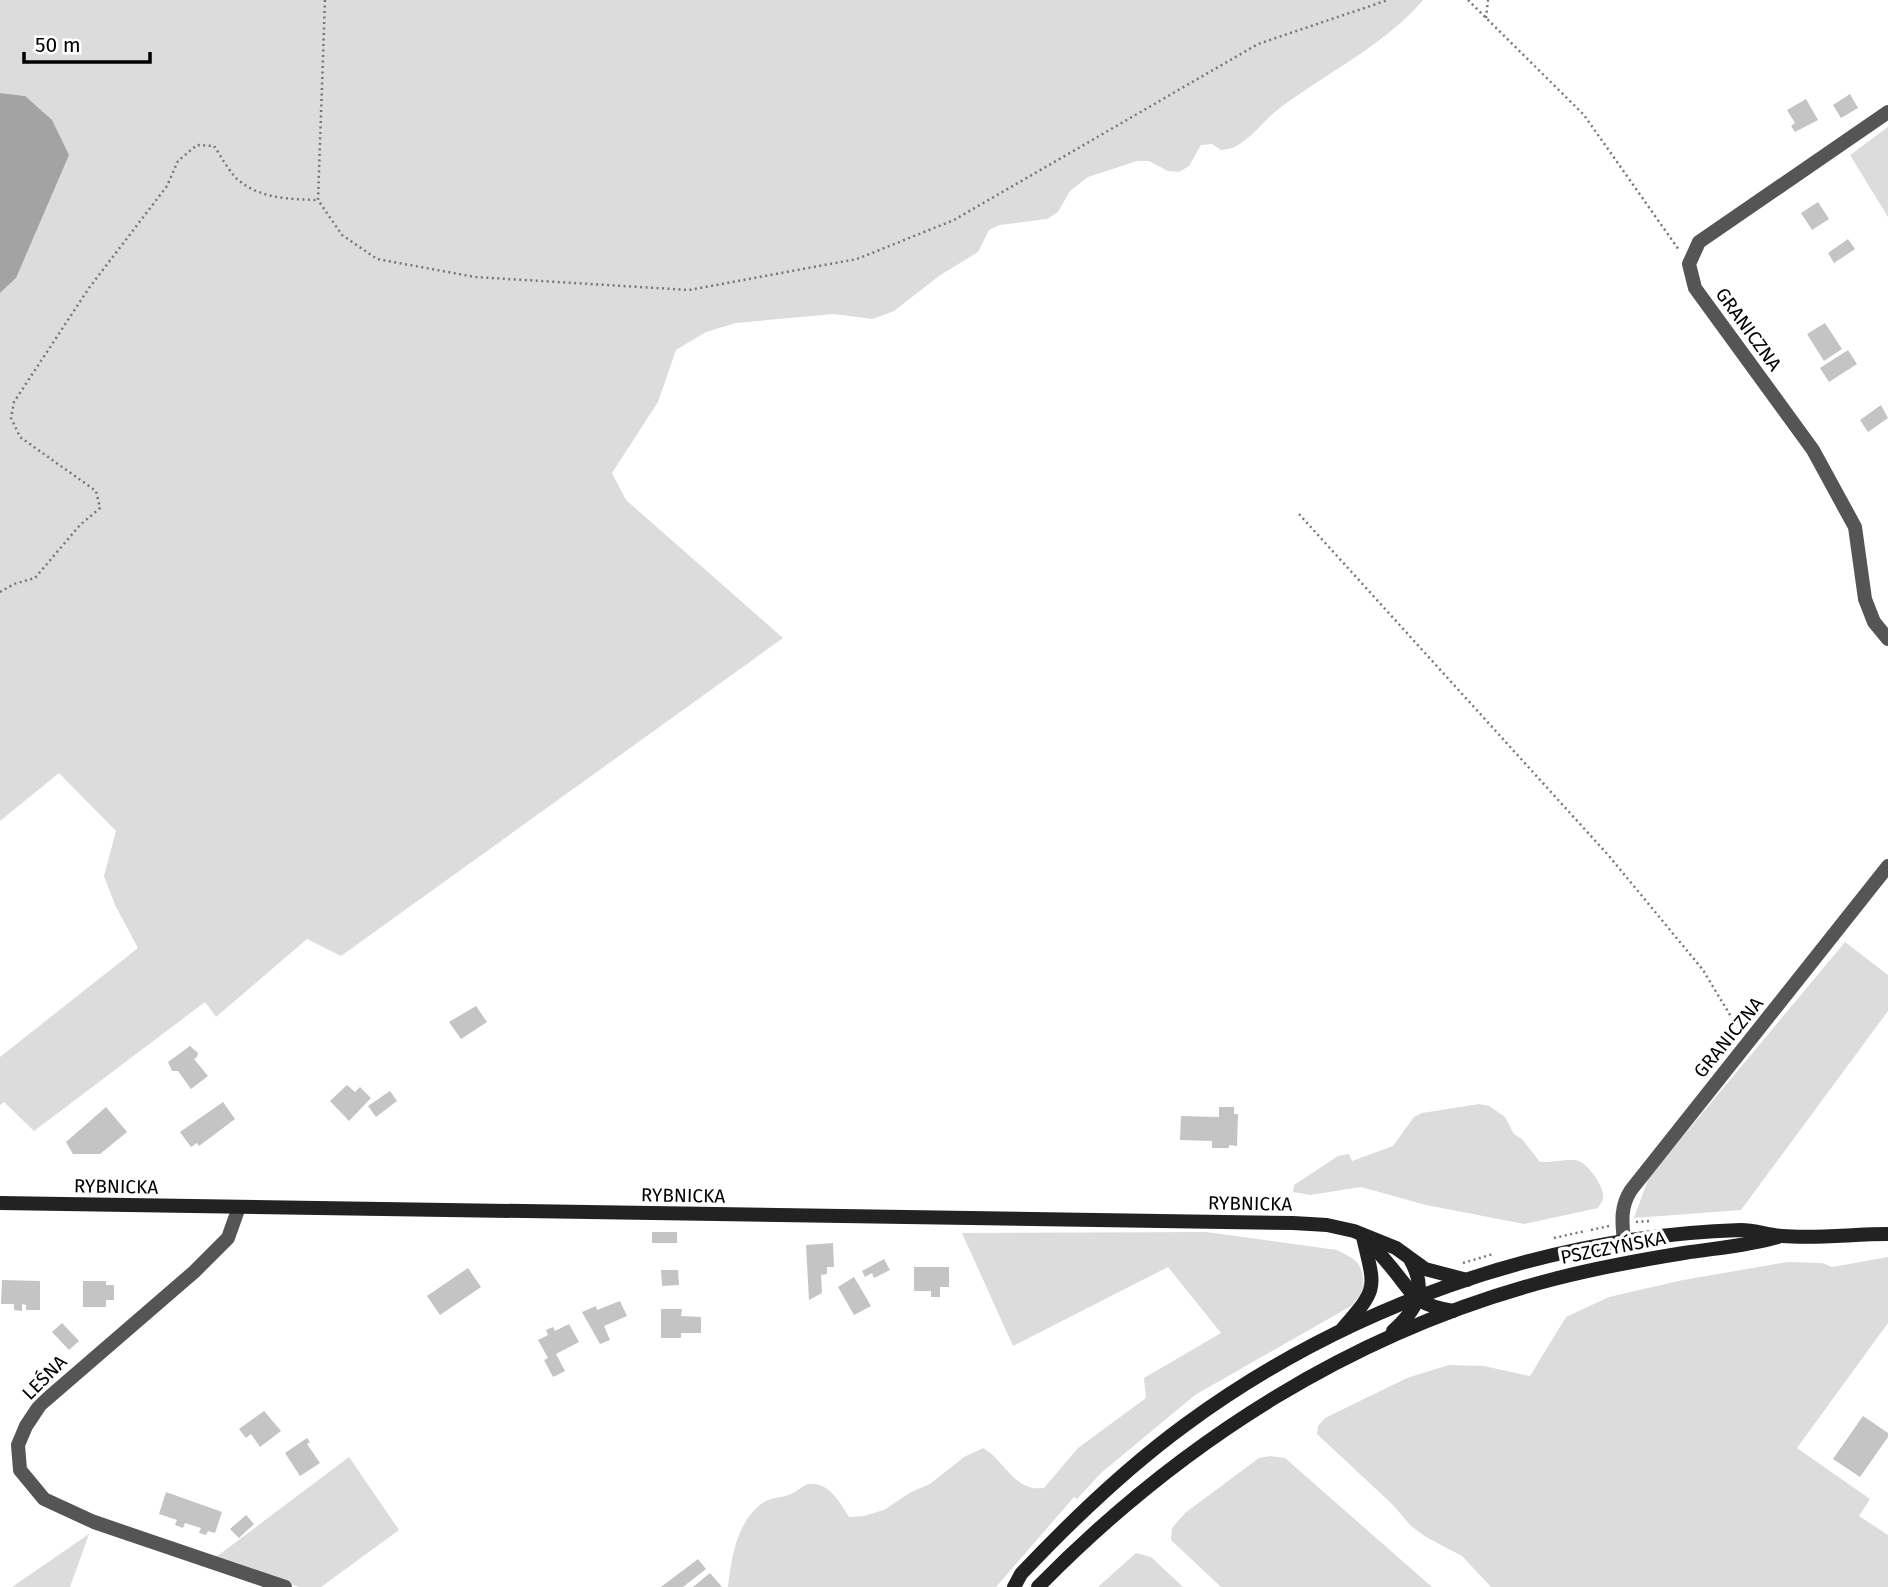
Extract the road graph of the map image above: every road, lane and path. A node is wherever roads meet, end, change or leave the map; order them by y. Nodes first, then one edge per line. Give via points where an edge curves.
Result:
1 (325, 0) edge
2 (1388, 0) edge
3 (1468, 0) edge
4 (1488, 0) edge
5 (1486, 18) junction
6 (1888, 111) edge
7 (318, 201) junction
8 (1689, 264) junction
9 (1299, 514) dead end
10 (0, 592) edge
11 (1888, 639) edge
12 (1888, 866) edge
13 (1748, 1046) junction
14 (0, 1203) edge
15 (239, 1207) junction
16 (1888, 1234) edge
17 (1363, 1236) junction
18 (1783, 1236) junction
19 (1624, 1242) junction
20 (1410, 1260) junction
21 (1467, 1280) junction
22 (1417, 1298) junction
23 (1454, 1311) junction
24 (1340, 1332) junction
25 (1386, 1338) junction
26 (285, 1587) edge
27 (1014, 1587) edge
28 (1038, 1587) edge

1 - 7 path
2 - 7 path via 1258,44 954,220 857,259 690,290 475,277 377,258 342,235
3 - 5 path
4 - 5 path
5 - 8 path via 1584,115
6 - 8 street via 1699,243
7 - 10 path via 261,193 236,178 214,146 197,145 178,161 167,186 89,288 14,402 11,418 20,437 96,491 100,508 35,578
8 - 11 street, GRANICZNA via 1695,288 1813,450 1855,527 1865,599 1874,622
9 - 13 path via 1609,856 1703,970
12 - 13 street, GRANICZNA
13 - 19 street, GRANICZNA via 1624,1201
14 - 15 main road, RYBNICKA
15 - 17 main road, RYBNICKA via 1293,1223 1343,1227
15 - 26 street, LEŚNA via 228,1238 194,1272 40,1405 18,1445 20,1470 44,1499 94,1522
16 - 18 main road, PSZCZYŃSKA
17 - 20 main road, RYBNICKA via 1396,1248
17 - 22 main road
17 - 24 main road via 1372,1287 1367,1301
18 - 19 main road, PSZCZYŃSKA via 1744,1230
18 - 23 main road, PSZCZYŃSKA via 1746,1246 1610,1266
19 - 21 main road, PSZCZYŃSKA
20 - 21 main road, RYBNICKA via 1433,1273
20 - 22 main road via 1419,1282
21 - 22 main road, PSZCZYŃSKA
22 - 23 main road via 1428,1306
22 - 24 main road, PSZCZYŃSKA
22 - 25 main road via 1414,1309
23 - 25 main road, PSZCZYŃSKA
24 - 27 main road via 1243,1386 1139,1460 1069,1524
25 - 28 main road, PSZCZYŃSKA via 1283,1390 1188,1455 1106,1521

